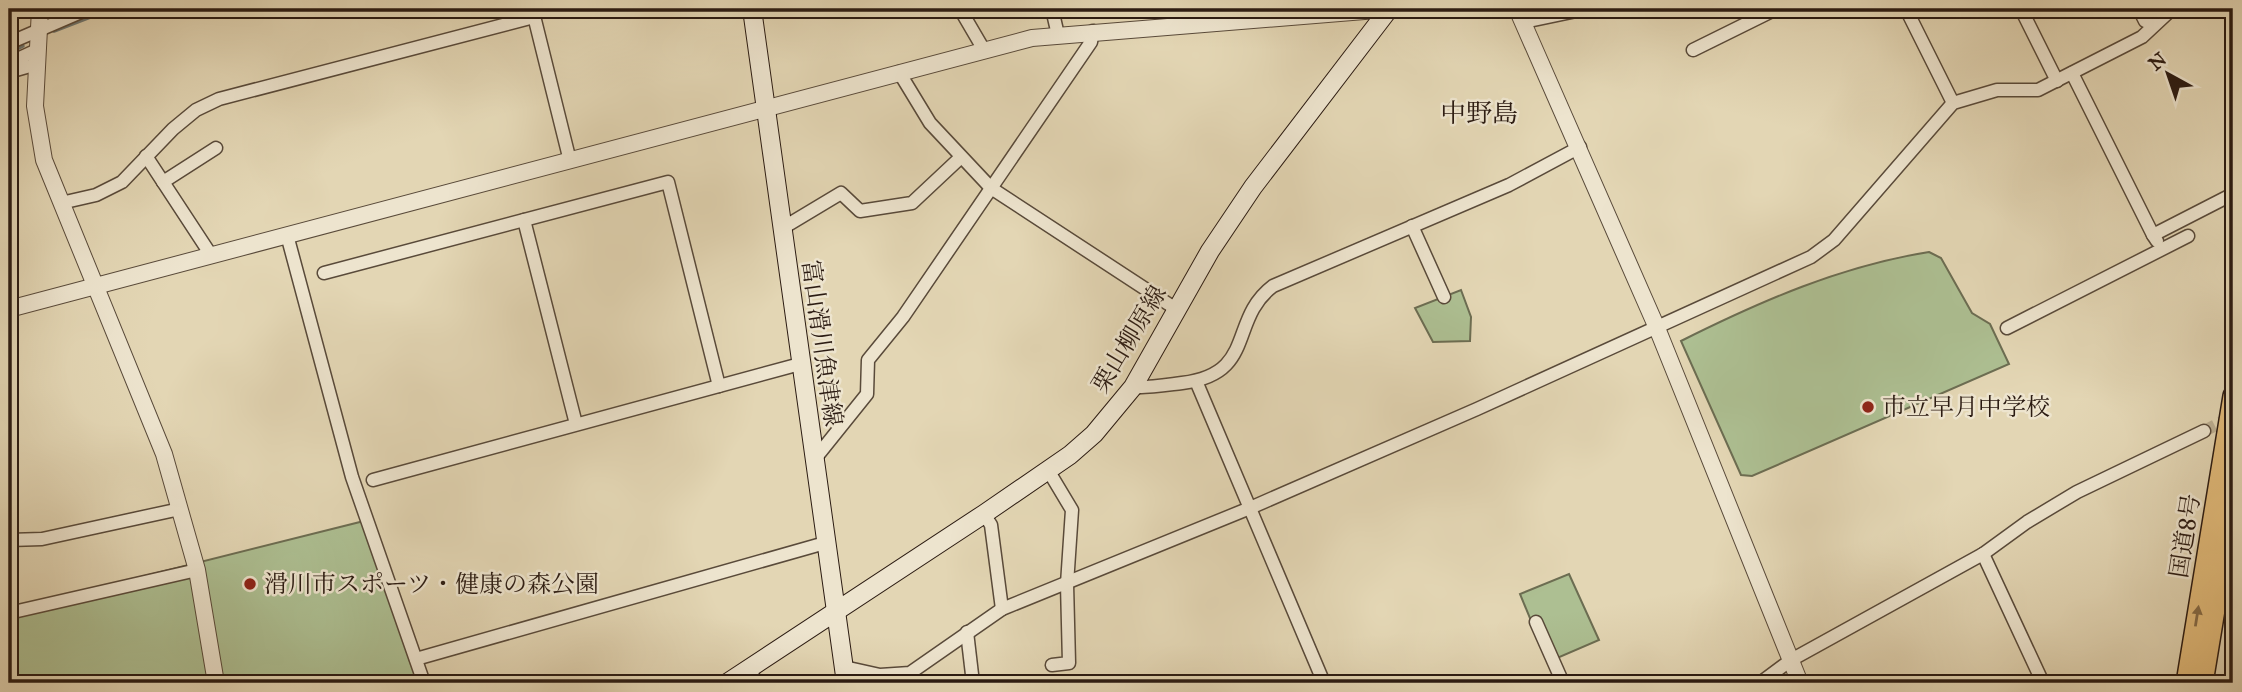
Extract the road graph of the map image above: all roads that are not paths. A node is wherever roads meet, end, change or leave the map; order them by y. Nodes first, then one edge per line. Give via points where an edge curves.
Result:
1 (40, 9) edge
2 (88, 9) edge
3 (752, 9) edge
4 (960, 9) edge
5 (1052, 9) edge
6 (1389, 9) edge
7 (1586, 9) edge
8 (1776, 9) edge
9 (1906, 9) edge
10 (2021, 9) edge
11 (2139, 9) edge
12 (2172, 9) edge
13 (1322, 12) edge
14 (533, 13) edge
15 (1520, 15) edge
16 (2153, 25) junction
17 (38, 31) junction
18 (1093, 31) junction
19 (1058, 35) junction
20 (9, 43) edge
21 (984, 50) junction
22 (1693, 50) dead end
23 (37, 57) junction
24 (9, 63) edge
25 (9, 72) edge
26 (899, 72) junction
27 (2072, 73) junction
28 (2057, 81) junction
29 (1952, 103) junction
30 (765, 106) junction
31 (1580, 147) junction
32 (216, 148) dead end
33 (146, 156) junction
34 (960, 158) junction
35 (570, 161) junction
36 (163, 182) junction
37 (991, 188) junction
38 (2233, 194) edge
39 (61, 203) junction
40 (524, 220) junction
41 (1412, 226) junction
42 (782, 229) junction
43 (286, 235) junction
44 (2153, 235) junction
45 (2188, 236) dead end
46 (2161, 248) junction
47 (211, 255) junction
48 (324, 272) dead end
49 (97, 285) junction
50 (1444, 297) dead end
51 (9, 309) edge
52 (1176, 309) junction
53 (1657, 328) junction
54 (2007, 328) dead end
55 (800, 364) junction
56 (1196, 381) junction
57 (719, 386) junction
58 (1133, 387) junction
59 (2233, 396) edge
60 (576, 424) junction
61 (2204, 431) tunnel mouth
62 (814, 460) junction
63 (1048, 470) junction
64 (373, 480) dead end
65 (2233, 500) edge
66 (1250, 508) junction
67 (180, 509) junction
68 (984, 514) junction
69 (9, 540) edge
70 (825, 543) junction
71 (1983, 554) junction
72 (197, 570) junction
73 (1068, 584) junction
74 (1002, 610) junction
75 (9, 613) edge
76 (835, 614) junction
77 (1536, 622) dead end
78 (967, 632) junction
79 (416, 659) junction
80 (1791, 660) junction
81 (1052, 665) dead end
82 (845, 675) edge
83 (753, 676) edge
84 (216, 683) edge
85 (424, 683) edge
86 (727, 683) edge
87 (973, 683) edge
88 (1324, 683) edge
89 (1563, 683) edge
90 (1760, 683) edge
91 (1800, 683) edge
92 (2043, 683) edge
93 (2186, 683) edge
94 (2203, 683) edge

1 - 17 street
2 - 17 street
3 - 30 main road, 富山滑川魚津線
4 - 21 street
5 - 19 street
6 - 13 street
6 - 52 main road, 栗山柳原線 via 1253,187
7 - 15 street
8 - 22 street
9 - 29 street
10 - 28 street
11 - 16 street
12 - 16 street
13 - 18 street
14 - 33 street via 219,99 196,110
14 - 35 street
15 - 31 street
16 - 27 street via 2142,37
17 - 20 street
17 - 23 street
18 - 19 street
18 - 37 street via 1091,42
19 - 21 street
21 - 26 street
23 - 24 street
23 - 25 street
23 - 39 street via 35,106 44,160
26 - 30 street
26 - 34 street via 930,123
27 - 28 street
27 - 44 street
28 - 29 street via 2038,90 1997,90
29 - 53 street via 1834,240 1811,257
30 - 35 street
30 - 42 main road, 富山滑川魚津線
31 - 41 street via 1509,185
31 - 53 street
32 - 36 street
33 - 36 street
33 - 39 street via 122,182 96,195
34 - 37 street
34 - 42 street via 912,202 860,211 841,193
35 - 43 street
36 - 47 street
37 - 52 street
37 - 62 street via 904,317 868,360 867,394
38 - 44 street
39 - 49 street
40 - 48 street
40 - 57 street via 668,182
40 - 60 street
41 - 50 street
41 - 56 street via 1273,286 1261,295 1228,365 1216,375
42 - 55 main road, 富山滑川魚津線
43 - 47 street
43 - 79 street via 352,477
44 - 46 street
45 - 46 street
46 - 54 street
47 - 49 street
49 - 51 street
49 - 67 street via 164,454
52 - 58 main road, 栗山柳原線
53 - 66 street
53 - 80 street
55 - 57 street
55 - 62 main road, 富山滑川魚津線
56 - 58 street
56 - 66 street
57 - 60 street
58 - 63 main road, 栗山柳原線 via 1094,434
93 -> 59 highway, 国道8号
60 - 64 street
61 - 71 street via 2077,492
62 - 70 main road, 富山滑川魚津線
63 - 68 main road, 栗山柳原線
63 - 73 street via 1072,510
65 - 94 highway, 国道8号
66 - 73 street
66 - 88 street
67 - 69 street via 42,538
67 - 72 street
68 - 74 street via 991,525
68 - 76 main road, 栗山柳原線
70 - 76 main road, 富山滑川魚津線
70 - 79 street
71 - 80 street
71 - 92 street
72 - 75 street
72 - 84 street
73 - 74 street
73 - 81 street via 1069,663
74 - 78 street
76 - 82 main road, 富山滑川魚津線
76 - 83 main road, 栗山柳原線
77 - 89 street
78 - 82 street via 910,673
78 - 87 street
79 - 85 street
80 - 90 street
80 - 91 street
83 - 86 main road, 栗山柳原線

